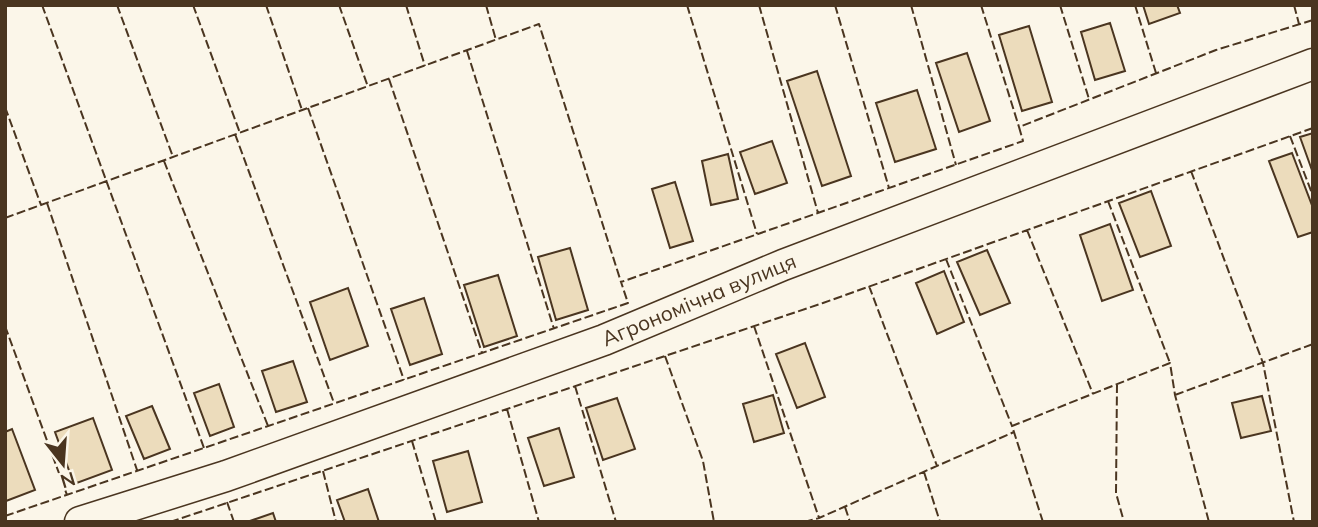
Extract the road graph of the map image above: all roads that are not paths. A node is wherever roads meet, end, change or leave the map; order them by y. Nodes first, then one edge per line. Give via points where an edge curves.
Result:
1 (1313, 64) edge
2 (80, 522) edge

1 - 2 street, Агрономічна вулиця via 783,265 604,340 226,476

